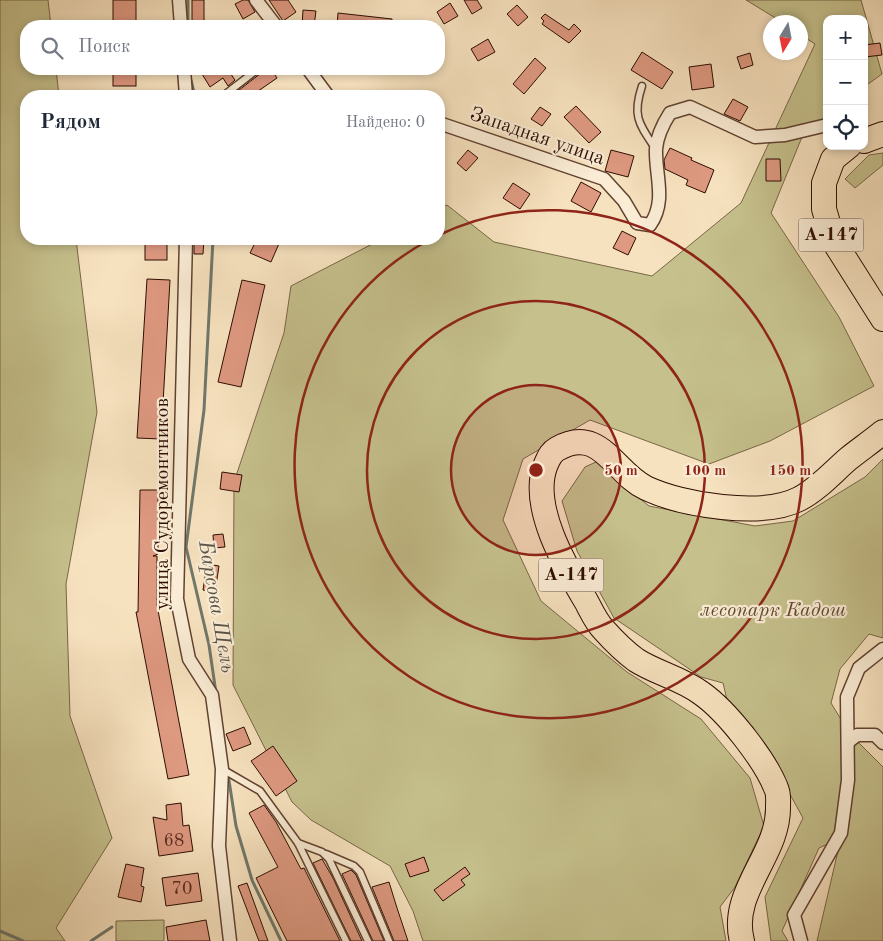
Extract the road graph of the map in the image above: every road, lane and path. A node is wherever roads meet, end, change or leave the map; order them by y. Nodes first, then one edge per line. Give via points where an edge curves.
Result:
1 (179, 0) edge
2 (256, 0) edge
3 (181, 20) edge
4 (271, 20) edge
5 (184, 75) edge
6 (250, 75) edge
7 (312, 75) edge
8 (642, 86) dead end
9 (186, 90) edge
10 (231, 90) edge
11 (324, 90) edge
12 (445, 125) edge
13 (823, 126) edge
14 (883, 134) edge
15 (868, 140) edge
16 (656, 149) junction
17 (844, 150) edge
18 (186, 245) edge
19 (883, 319) edge
20 (883, 432) edge
21 (883, 649) edge
22 (848, 742) junction
23 (883, 744) edge
24 (222, 769) junction
25 (298, 843) junction
26 (322, 852) junction
27 (230, 941) edge
28 (346, 941) edge
29 (368, 941) edge
30 (389, 941) edge
31 (742, 941) edge
32 (801, 941) edge

1 - 3 street
2 - 4 street
5 - 9 street
6 - 10 lane
7 - 11 street
8 - 16 lane via 636,104 638,123
12 - 16 street, Западная улица via 604,179 624,201 637,223 650,225 657,214 660,183
13 - 16 street, Западная улица via 785,135 755,137 690,107 670,113 660,130
14 - 15 highway
17 - 19 highway, А-147 via 833,159 824,183 824,210 833,240
18 - 24 street, улица Судоремонтников via 177,599 189,659 212,695
20 - 31 highway, А-147 via 798,500 760,509 727,508 664,495 643,487 603,451 582,441 566,444 551,452 542,472 541,500 554,542 602,628 636,660 703,693 736,727 763,763 778,791 775,834 740,914
21 - 22 street via 859,668 847,697
22 - 23 street via 858,735 875,735
22 - 32 street via 848,780 841,833 794,915
24 - 25 lane via 260,791
24 - 27 street, улица Судоремонтников via 219,846
25 - 26 lane
25 - 28 lane
26 - 29 lane via 329,859
26 - 30 lane via 354,866 360,872

